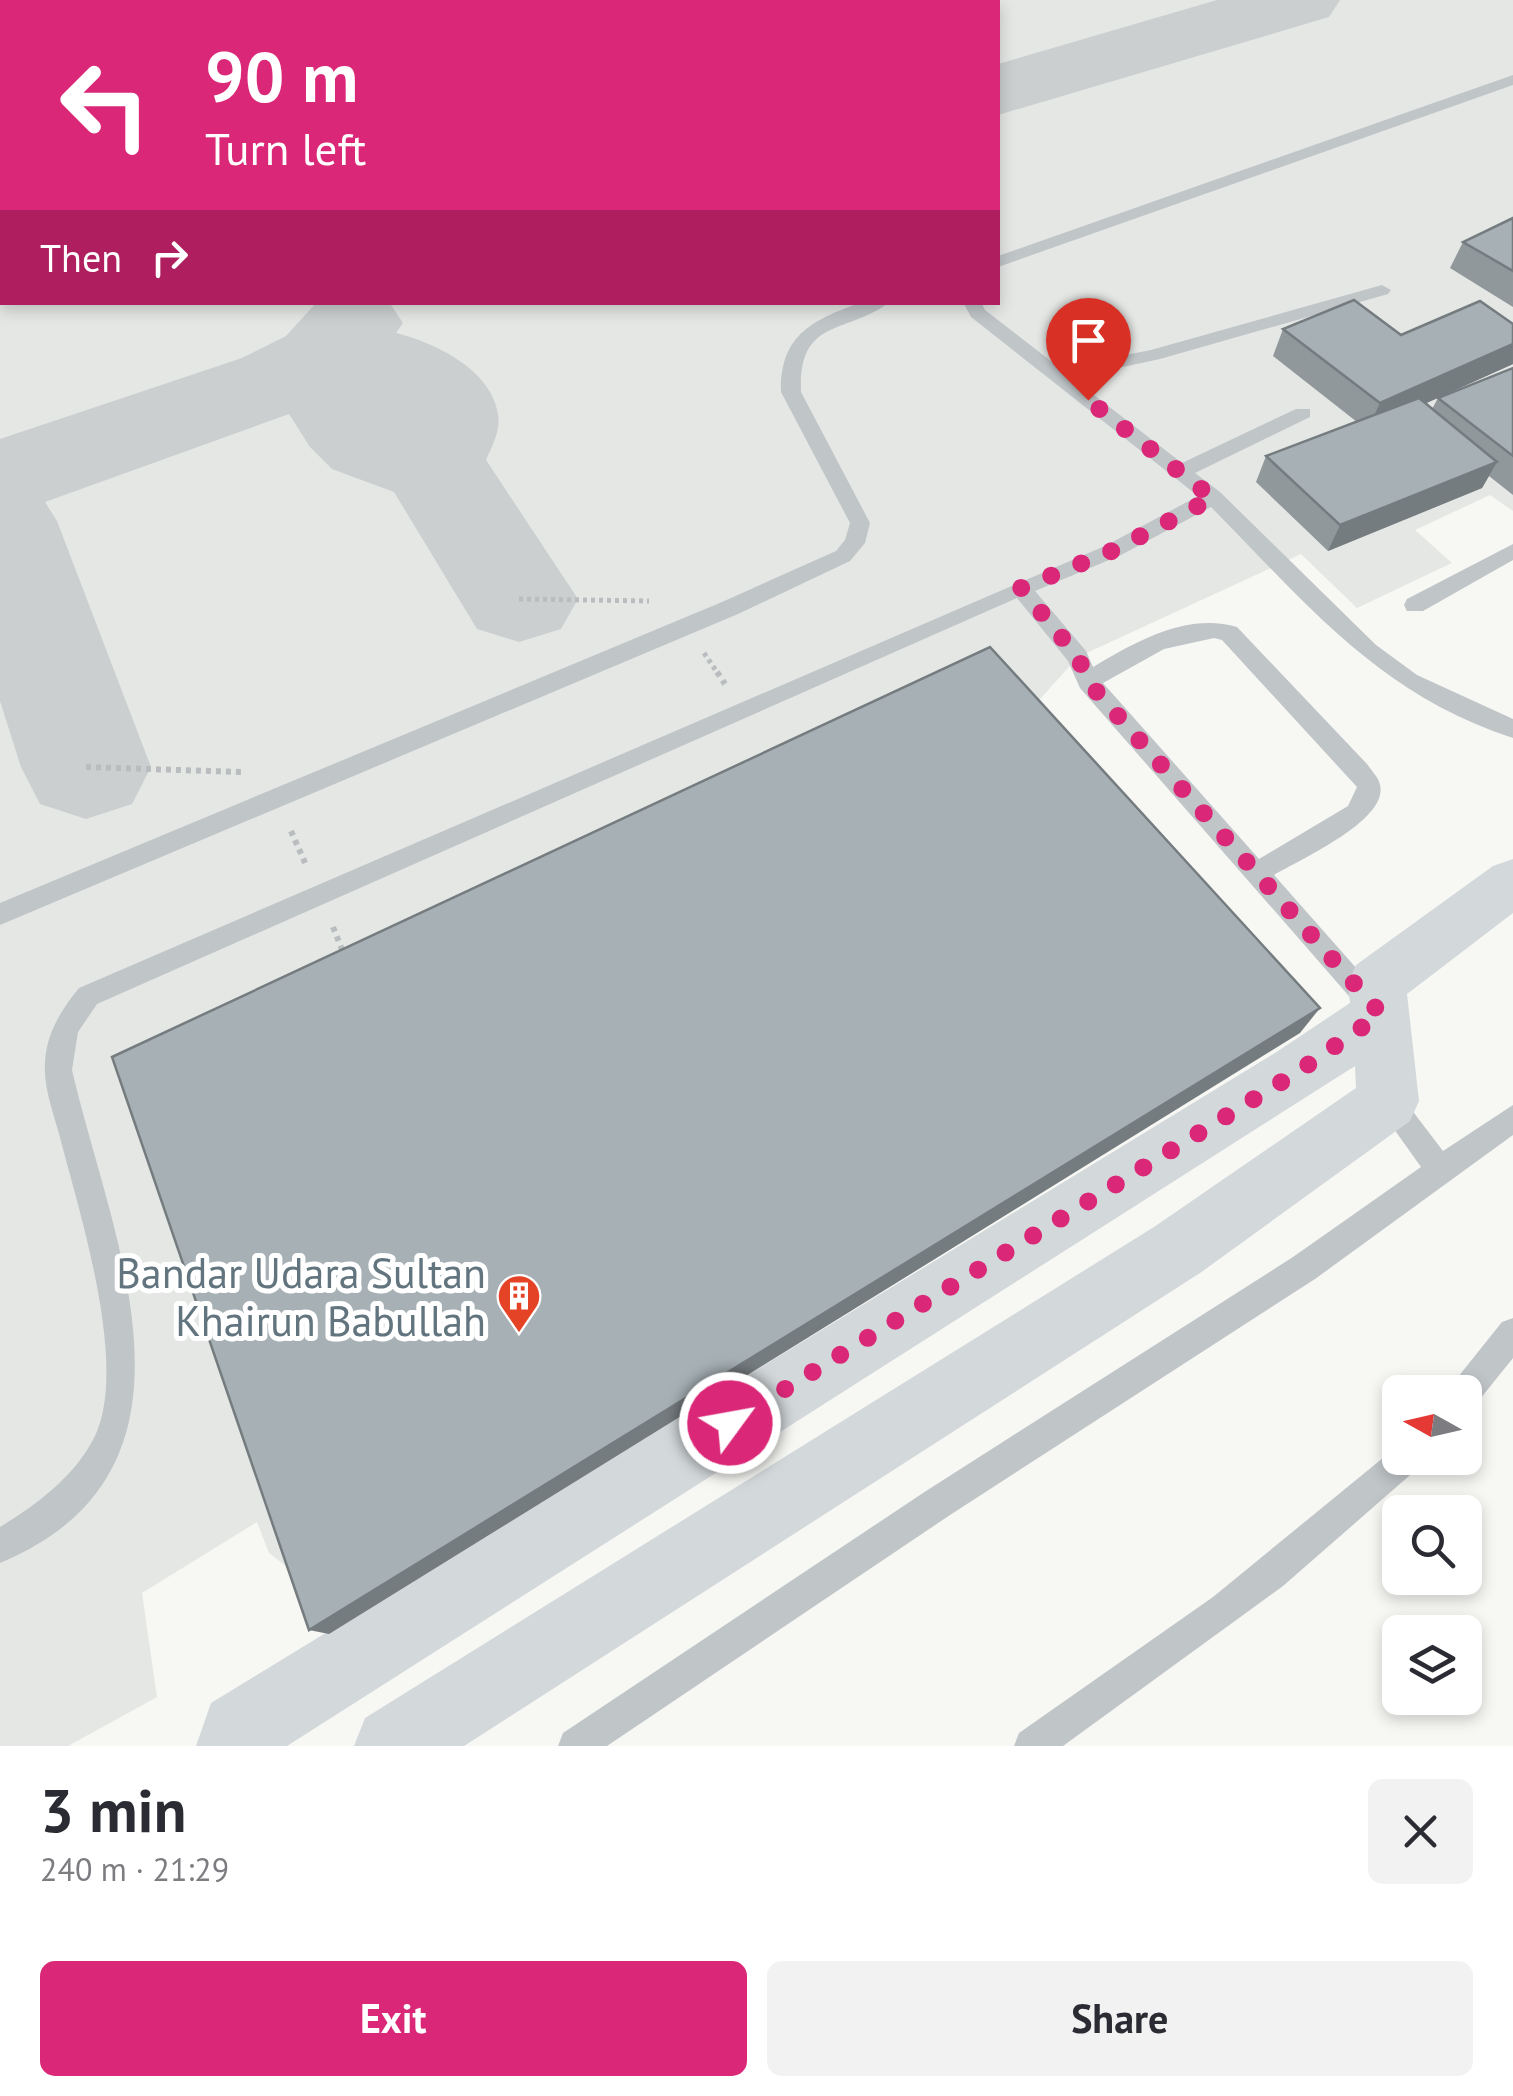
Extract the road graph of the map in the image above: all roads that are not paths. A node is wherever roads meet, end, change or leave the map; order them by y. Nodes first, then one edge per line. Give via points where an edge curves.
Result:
1 (1513, 80) edge
2 (1000, 261) edge
3 (1382, 290) dead end
4 (873, 305) edge
5 (974, 305) edge
6 (1057, 375) junction
7 (1303, 413) dead end
8 (1180, 472) junction
9 (1213, 498) junction
10 (1513, 551) edge
11 (1021, 588) junction
12 (1415, 606) dead end
13 (1088, 682) junction
14 (1513, 728) edge
15 (1258, 872) junction
16 (1513, 882) edge
17 (0, 914) edge
18 (1381, 1014) junction
19 (1388, 1101) junction
20 (1513, 1118) edge
21 (1439, 1168) junction
22 (1513, 1333) edge
23 (1479, 1375) edge
24 (1388, 1475) edge
25 (0, 1546) edge
26 (234, 1746) edge
27 (393, 1746) edge
28 (576, 1746) edge
29 (1032, 1746) edge

1 - 2 lane
3 - 6 lane
4 - 17 lane via 825,322 798,344 788,370 791,392 860,523 855,544 843,556
5 - 6 lane
6 - 8 lane
7 - 8 lane
8 - 9 lane
9 - 11 lane via 1114,550
9 - 14 lane via 1368,651 1409,681
10 - 12 lane
11 - 13 lane via 1078,657
11 - 25 lane via 88,996 58,1046 58,1070 120,1330 114,1431 86,1477 42,1522
13 - 15 lane
13 - 15 lane via 1116,662 1199,629 1220,630 1359,771 1370,786 1357,812
15 - 18 lane
16 - 18 street via 1377,983
18 - 19 street
18 - 26 street via 1217,1123 239,1730
19 - 21 lane
19 - 27 street via 1177,1250
20 - 21 lane
21 - 28 lane via 1304,1268
22 - 23 lane
24 - 29 lane via 1200,1632

